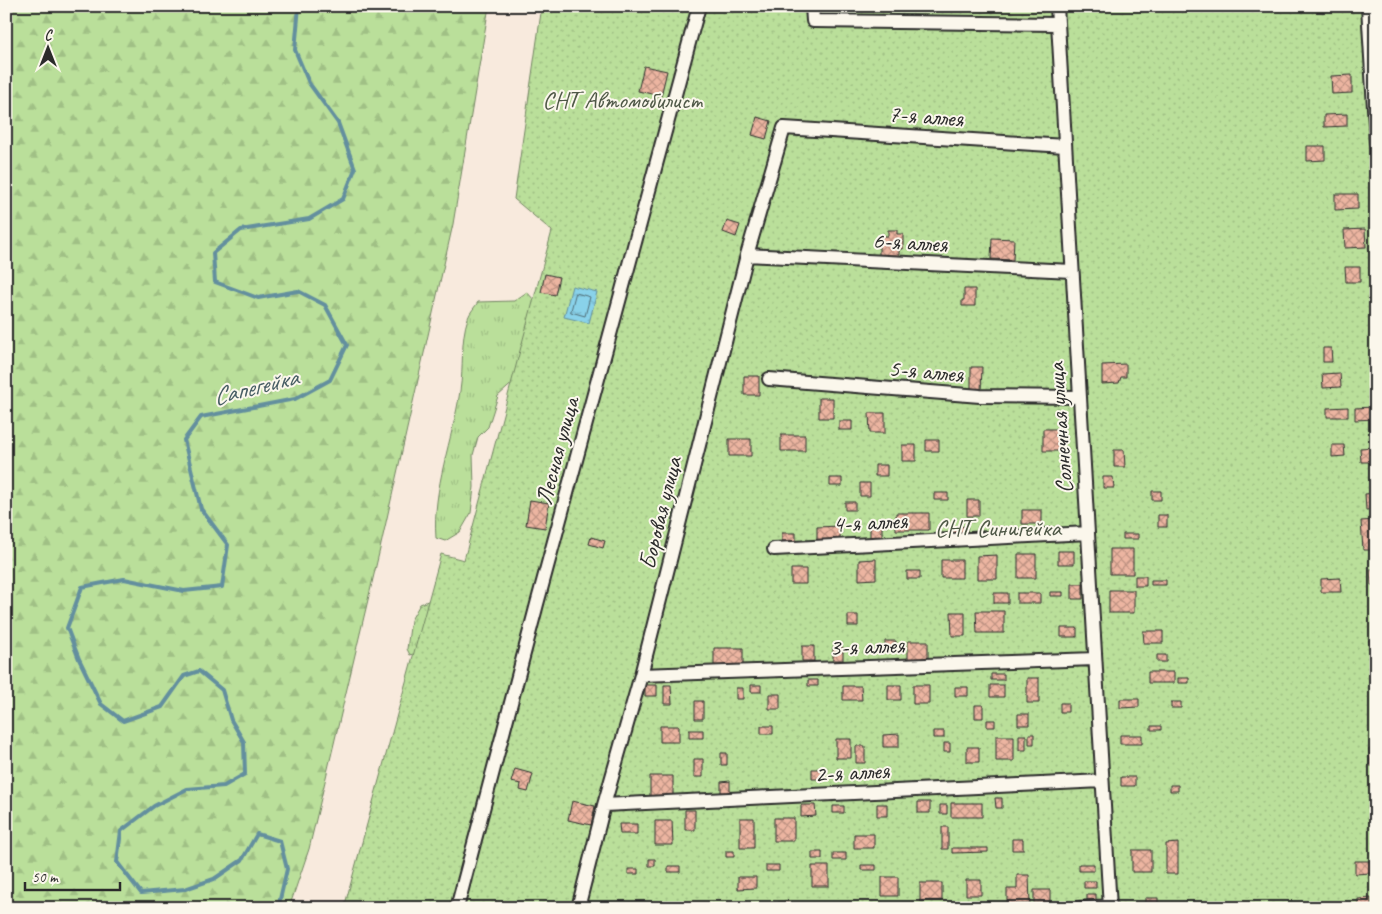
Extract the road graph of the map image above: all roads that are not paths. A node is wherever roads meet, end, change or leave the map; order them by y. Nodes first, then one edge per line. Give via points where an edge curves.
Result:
1 (699, 6) edge
2 (812, 6) edge
3 (1057, 6) edge
4 (1368, 6) edge
5 (1058, 24) junction
6 (784, 128) joint
7 (1376, 142) edge
8 (1065, 146) junction
9 (747, 255) junction
10 (1072, 271) junction
11 (769, 379) dead end
12 (1079, 397) junction
13 (1088, 533) junction
14 (774, 549) dead end
15 (1095, 659) junction
16 (642, 675) junction
17 (1102, 780) junction
18 (604, 805) junction
19 (1110, 907) edge
20 (457, 908) edge
21 (578, 908) edge
22 (1080, 908) edge

1 - 20 street, Лесная улица
2 - 5 street via 813,21
3 - 5 street, Солнечная улица
4 - 7 street
5 - 8 street, Солнечная улица
6 - 8 street, 7-я аллея
6 - 9 street, Боровая улица
8 - 10 street, Солнечная улица
9 - 10 street, 6-я аллея
9 - 16 street, Боровая улица
10 - 12 street, Солнечная улица
11 - 12 street, 5-я аллея via 980,396
12 - 13 street, Солнечная улица
13 - 14 street, 4-я аллея
13 - 15 street, Солнечная улица
15 - 16 street, 3-я аллея
15 - 17 street, Солнечная улица
16 - 18 street, Боровая улица
17 - 18 street, 2-я аллея
17 - 19 street, Солнечная улица
18 - 21 street, Боровая улица
19 - 22 street

